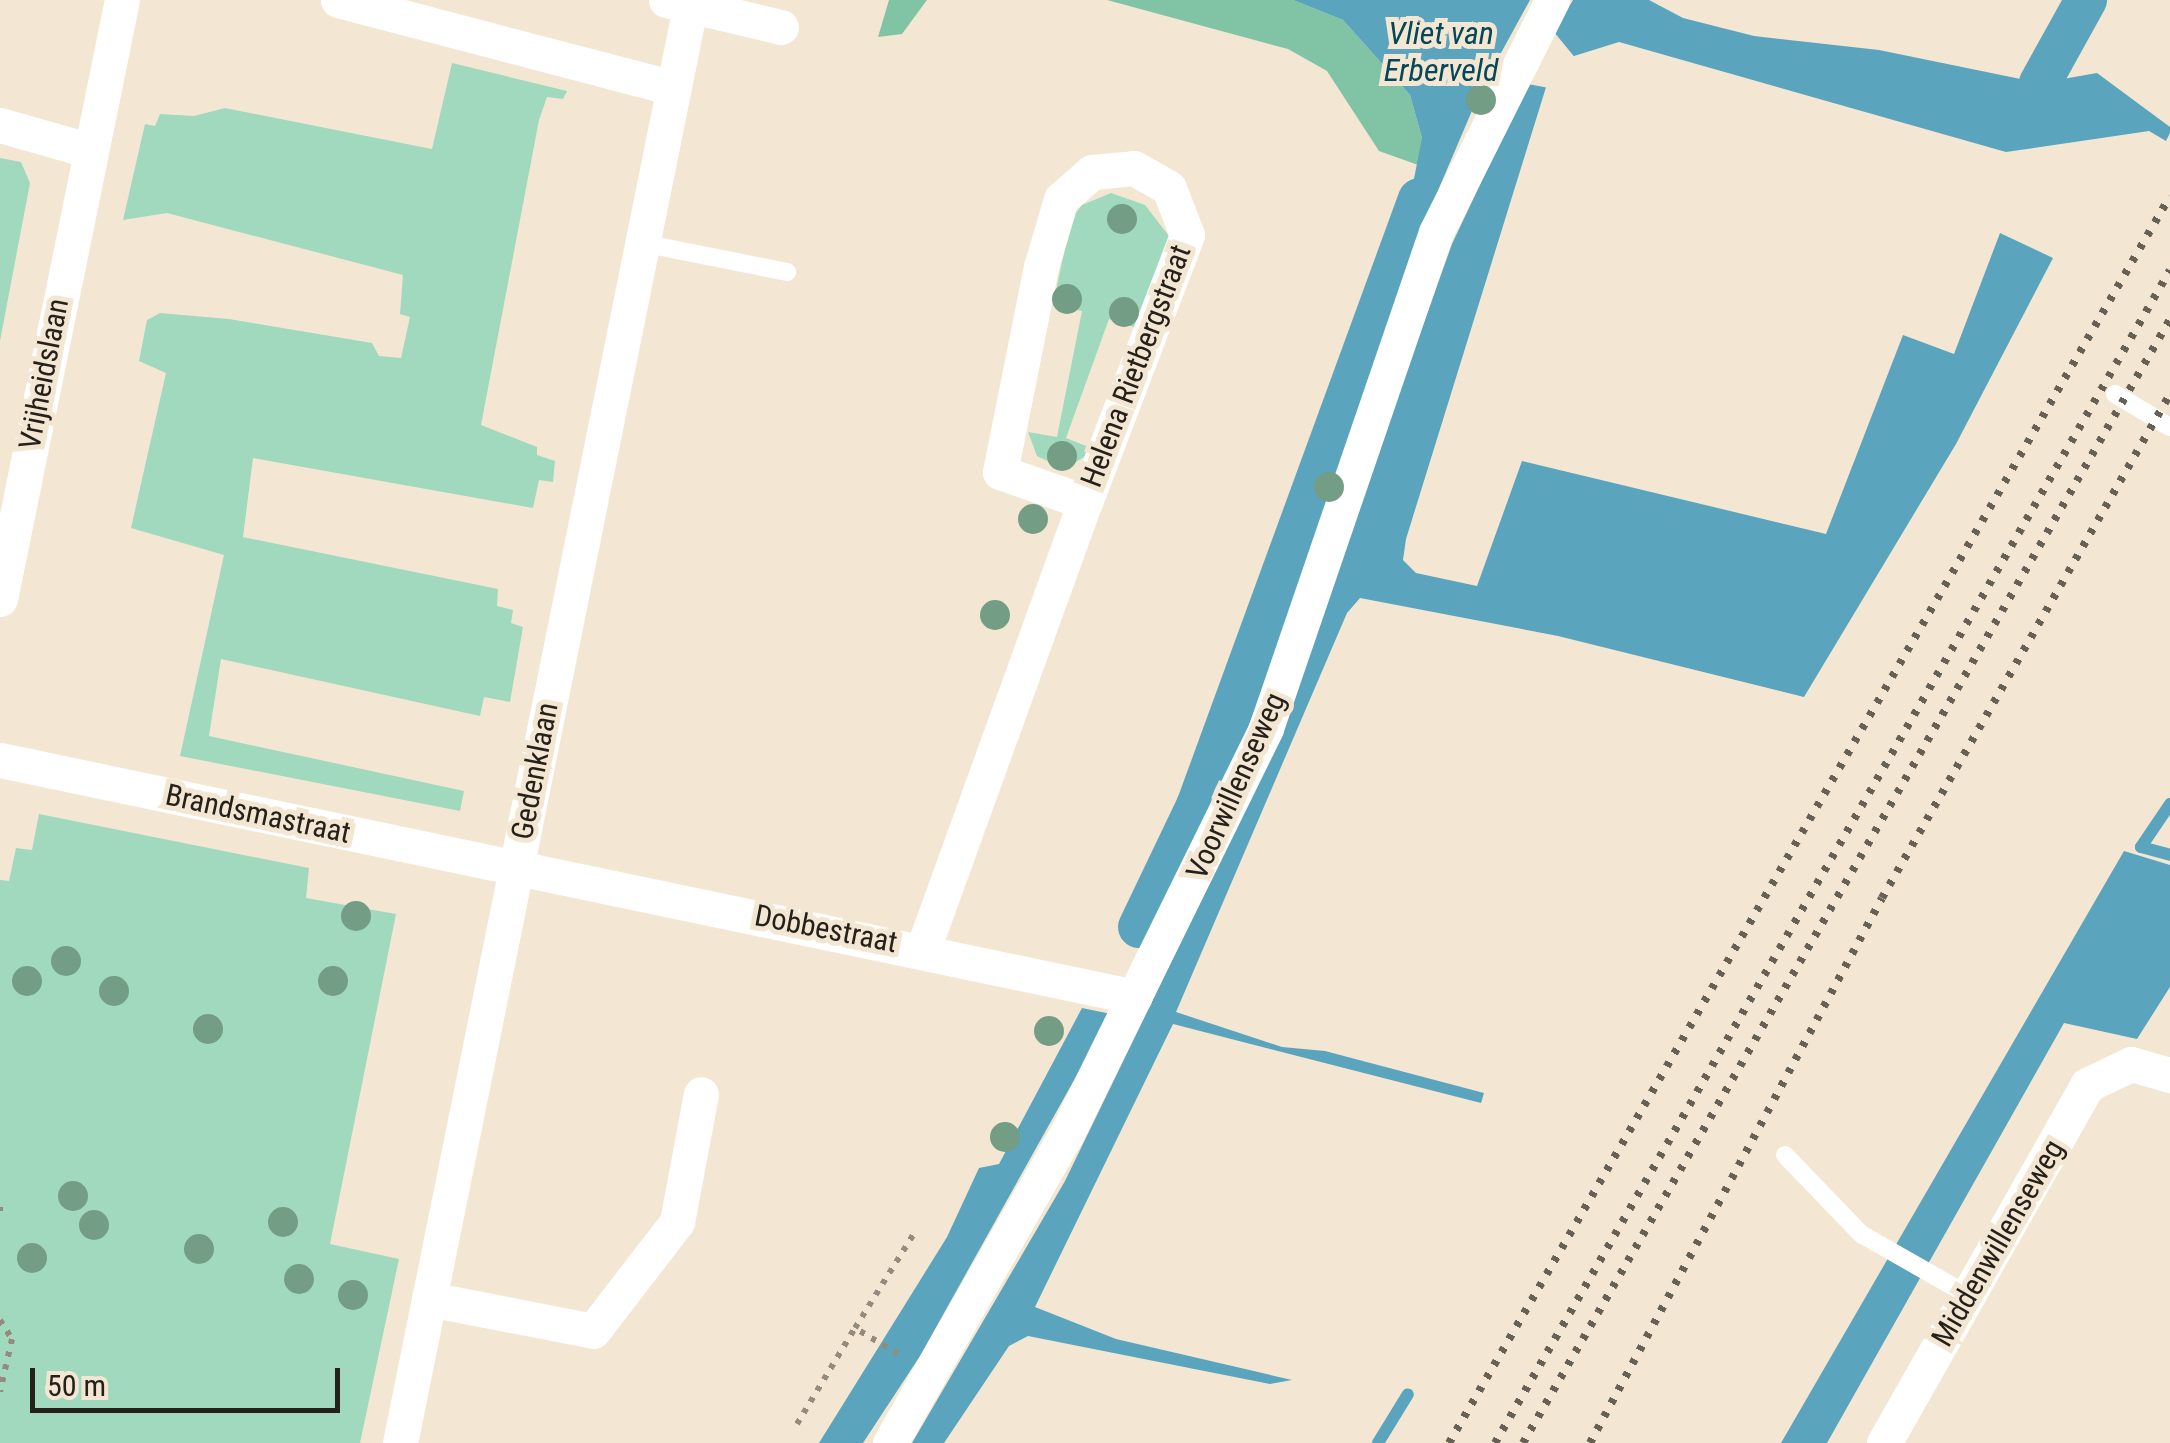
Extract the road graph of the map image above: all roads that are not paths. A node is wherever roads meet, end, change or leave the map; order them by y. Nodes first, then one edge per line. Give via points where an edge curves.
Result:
1 (122, 0) edge
2 (338, 0) edge
3 (1552, 0) edge
4 (678, 3) edge
5 (781, 27) dead end
6 (673, 88) junction
7 (0, 125) edge
8 (88, 150) junction
9 (642, 243) junction
10 (787, 272) dead end
11 (2115, 394) dead end
12 (2170, 427) edge
13 (1085, 502) junction
14 (0, 599) edge
15 (0, 760) edge
16 (515, 868) junction
17 (923, 949) junction
18 (1135, 997) junction
19 (2170, 1075) edge
20 (701, 1094) dead end
21 (1785, 1155) dead end
22 (1968, 1295) junction
23 (429, 1299) junction
24 (400, 1443) edge
25 (890, 1443) edge
26 (1884, 1443) edge

1 - 8 street, Vrijheidslaan
2 - 6 street
3 - 18 street, Voorwillenseweg via 1436,232 1266,728
4 - 5 street
4 - 6 street, Gedenklaan
6 - 9 street, Gedenklaan
7 - 8 street
8 - 14 street, Vrijheidslaan
9 - 10 lane
9 - 16 street, Gedenklaan
11 - 12 lane
13 - 13 street, Helena Rietbergstraat via 1000,472 1061,199 1092,172 1134,168 1169,188 1187,235
13 - 17 street, Helena Rietbergstraat
15 - 16 street, Brandsmastraat
16 - 17 street, Dobbestraat
16 - 23 street, Gedenklaan
17 - 18 street, Dobbestraat
18 - 25 street, Voorwillenseweg via 1058,1150
19 - 22 street, Middenwillenseweg via 2131,1064 2087,1085
20 - 23 street via 676,1222 593,1330
21 - 22 lane via 1884,1250
22 - 26 street, Middenwillenseweg
23 - 24 street, Gedenklaan

